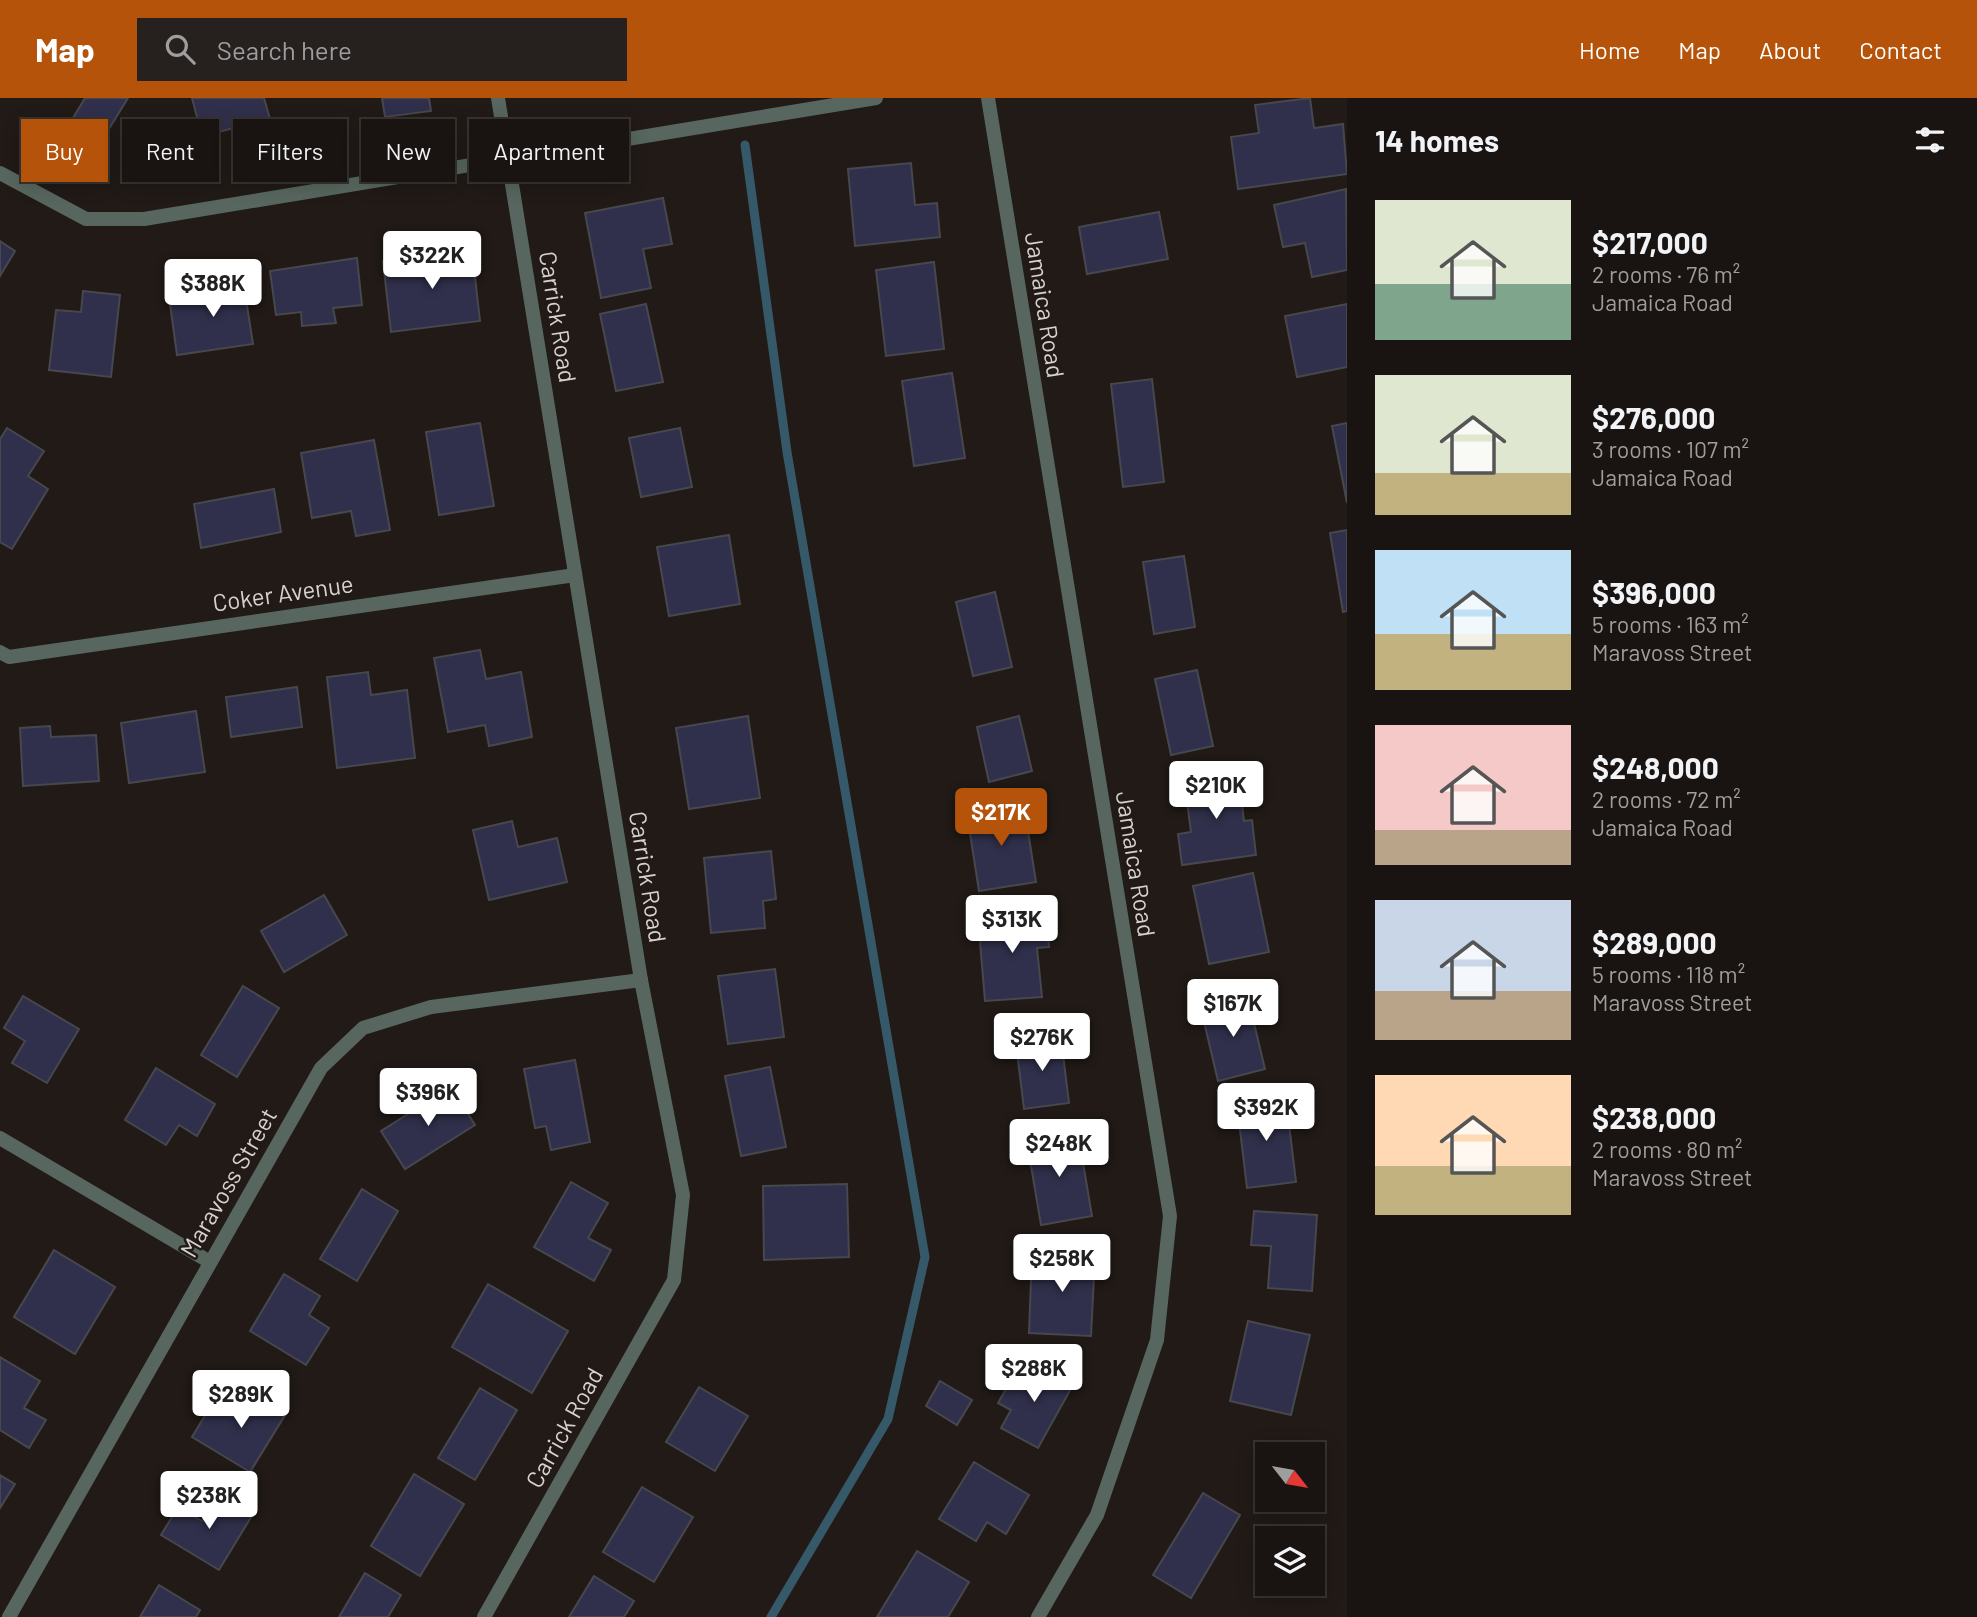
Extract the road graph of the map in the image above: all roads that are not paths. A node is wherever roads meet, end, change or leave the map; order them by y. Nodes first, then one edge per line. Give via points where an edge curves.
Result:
1 (498, 98) edge
2 (876, 98) edge
3 (988, 98) edge
4 (501, 119) edge
5 (629, 139) edge
6 (469, 165) edge
7 (0, 173) edge
8 (512, 182) edge
9 (575, 575) junction
10 (0, 652) edge
11 (641, 980) junction
12 (0, 1138) edge
13 (210, 1262) junction
14 (9, 1617) edge
15 (484, 1617) edge
16 (1038, 1617) edge

1 - 4 street, Carrick Road
2 - 5 street
3 - 16 street, Jamaica Road via 1170,1216 1157,1340 1097,1514
6 - 7 street via 144,219 86,219
8 - 9 street, Carrick Road
9 - 10 street, Coker Avenue via 9,657
9 - 11 street, Carrick Road
11 - 13 street, Maravoss Street via 431,1007 363,1028 321,1068
11 - 15 street, Carrick Road via 683,1195 674,1280
12 - 13 street
13 - 14 street, Maravoss Street

